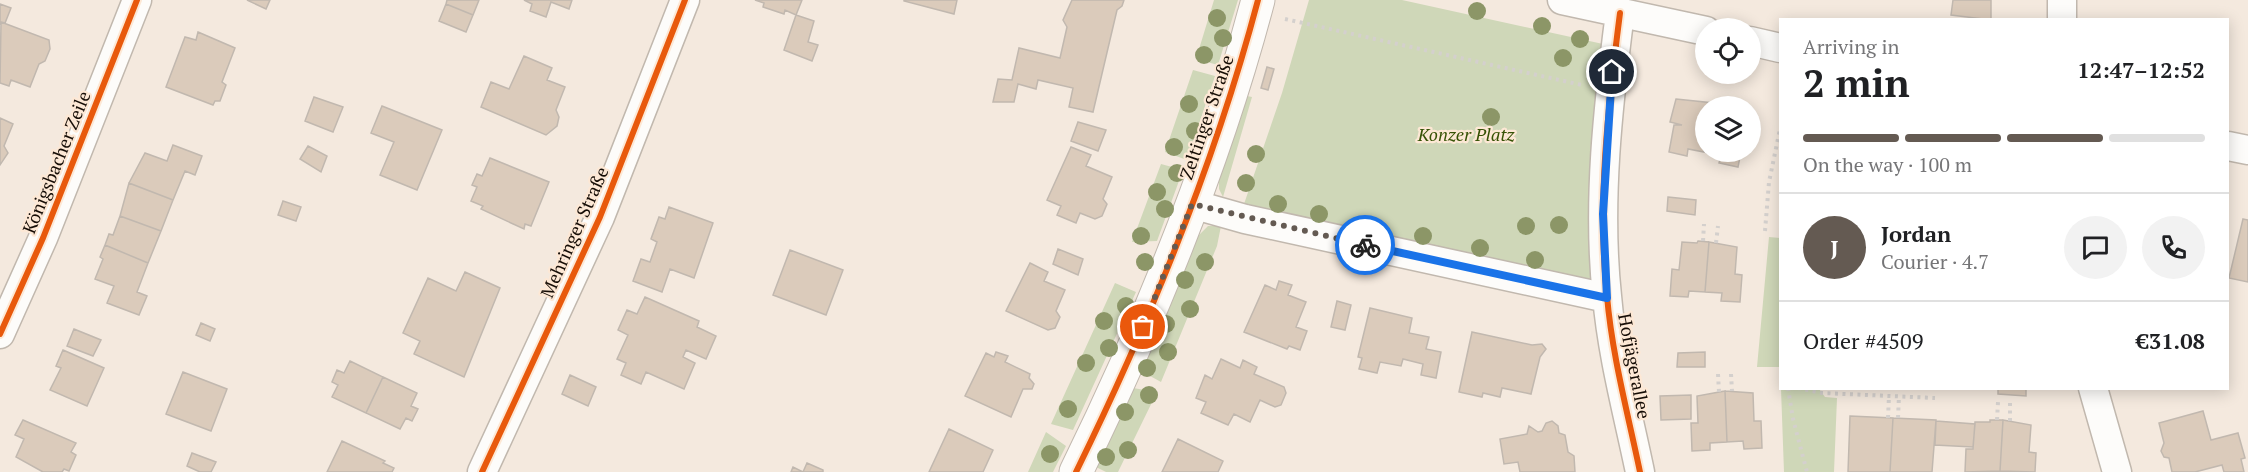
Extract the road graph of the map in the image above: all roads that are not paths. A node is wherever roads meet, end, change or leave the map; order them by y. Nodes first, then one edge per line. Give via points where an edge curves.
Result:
1 (137, 0) edge
2 (685, 0) edge
3 (1562, 0) edge
4 (2062, 0) edge
5 (1270, 9) edge
6 (1620, 13) junction
7 (2062, 18) edge
8 (1695, 29) edge
9 (1761, 44) edge
10 (1779, 48) edge
11 (2229, 146) edge
12 (2248, 150) edge
13 (1192, 204) junction
14 (1607, 298) junction
15 (0, 334) edge
16 (2094, 390) edge
17 (482, 472) edge
18 (1076, 472) edge
19 (1640, 472) edge
20 (2117, 472) edge

1 - 15 street, Königsbacher Zeile via 43,238
2 - 17 street, Mehringer Straße via 600,217
3 - 6 street
4 - 7 street
5 - 13 street, Zeltinger Straße
6 - 8 street
6 - 14 street, Hofjägerallee via 1610,91 1603,214
9 - 10 street
11 - 12 street
13 - 14 street
13 - 18 street, Zeltinger Straße via 1137,344
14 - 19 street, Hofjägerallee
16 - 20 street

